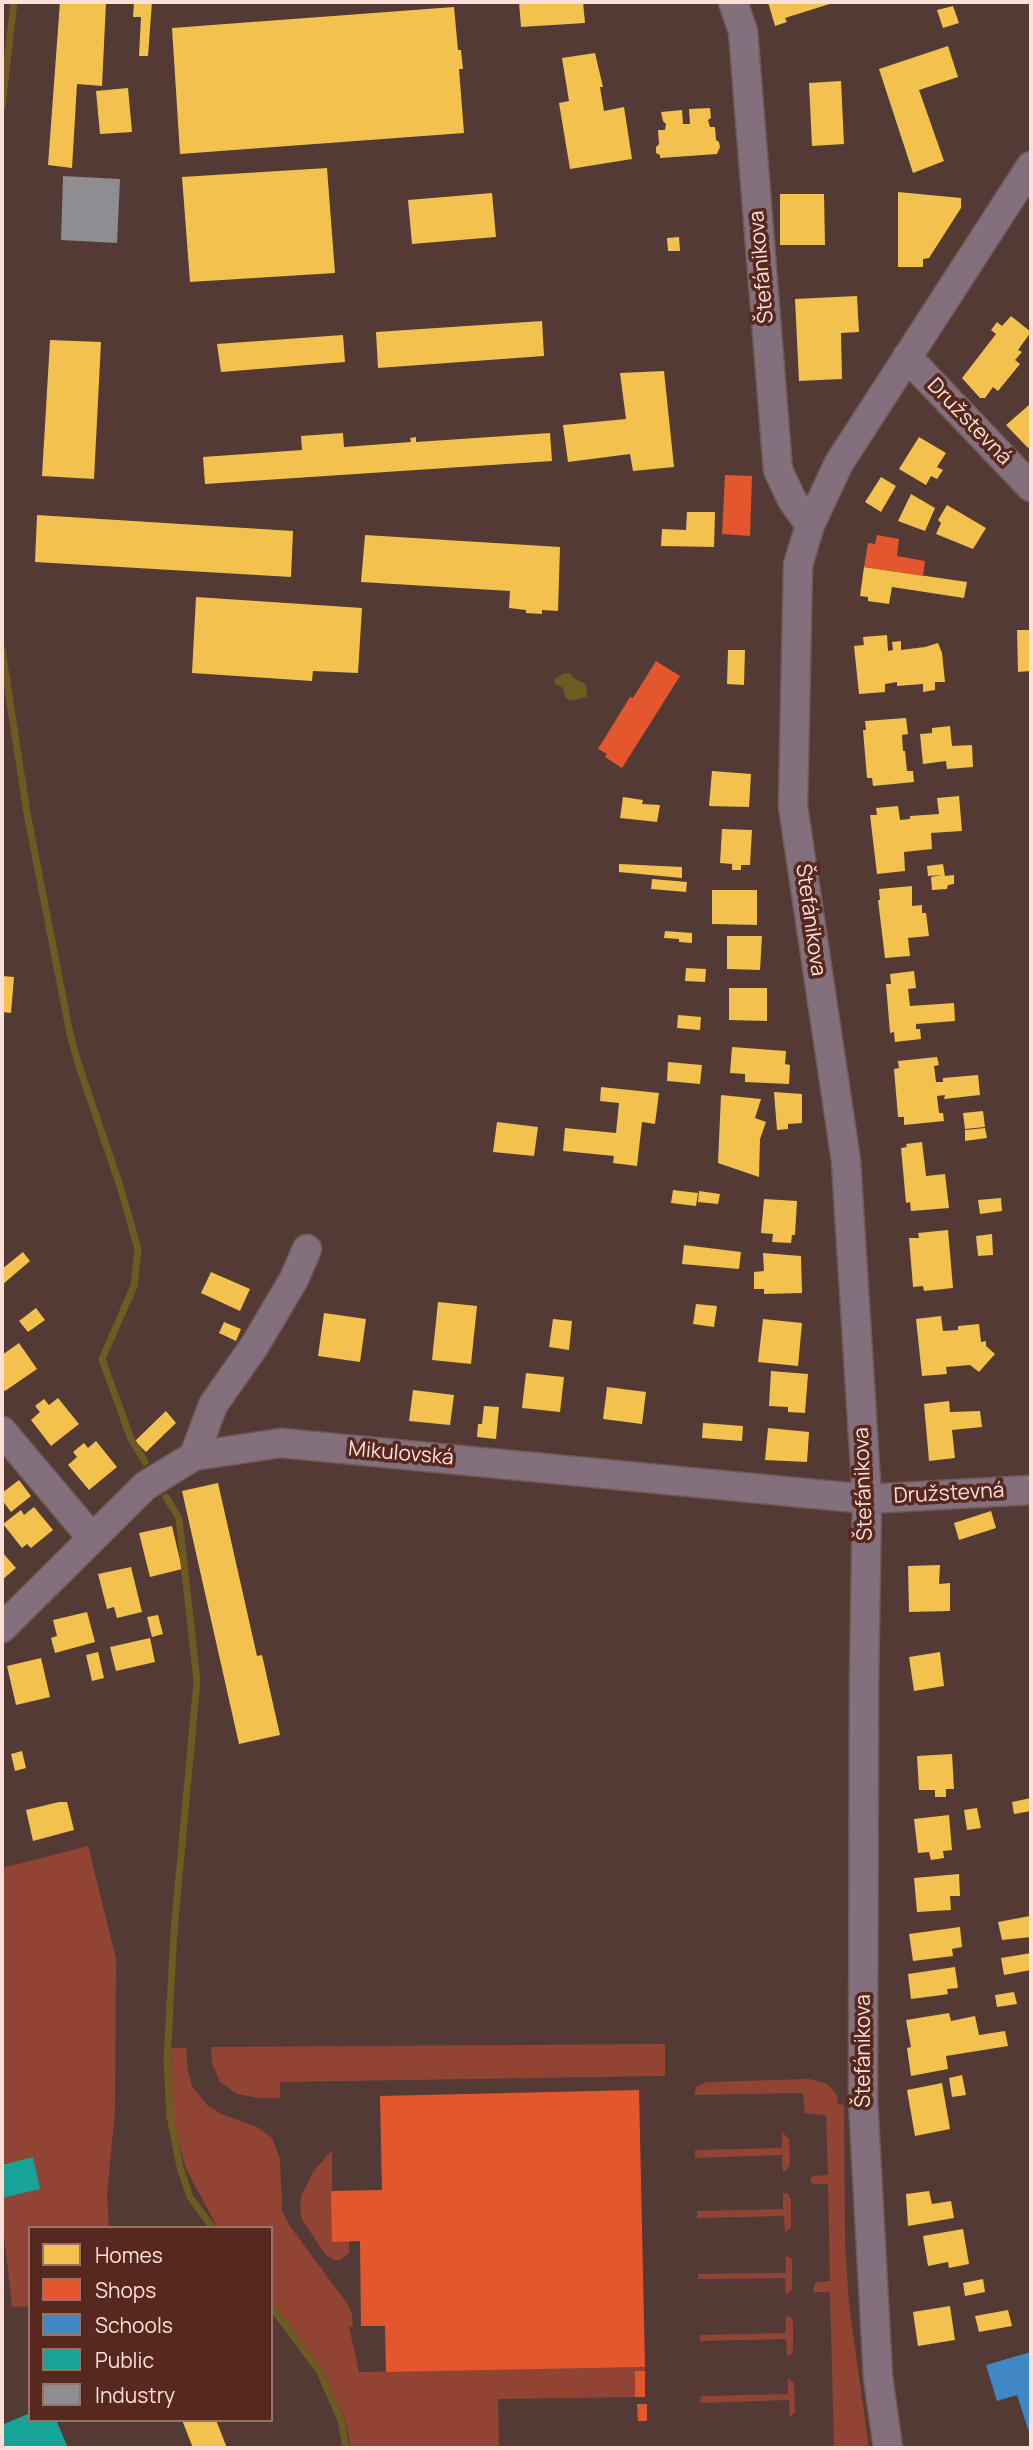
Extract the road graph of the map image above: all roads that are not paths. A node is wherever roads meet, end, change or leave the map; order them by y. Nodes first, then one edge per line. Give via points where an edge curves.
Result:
1 (733, 2) edge
2 (1031, 166) edge
3 (907, 357) junction
4 (1031, 487) edge
5 (810, 525) junction
6 (307, 1249) dead end
7 (2, 1431) edge
8 (194, 1456) junction
9 (1031, 1490) edge
10 (867, 1499) junction
11 (92, 1538) junction
12 (2, 1628) edge
13 (888, 2448) edge

1 - 5 street, Štefánikova via 743,31 778,470
2 - 3 street, Štefánikova
3 - 4 street, Družstevná
3 - 5 street, Štefánikova via 839,463
5 - 10 street, Štefánikova via 798,565 793,806 846,1161
6 - 8 street via 255,1345 213,1405
7 - 11 street
8 - 10 street, Mikulovská via 281,1443
8 - 11 street, Mikulovská via 145,1486
9 - 10 street, Družstevná
10 - 13 street, Štefánikova via 863,2100 878,2377
11 - 12 street, Mikulovská

